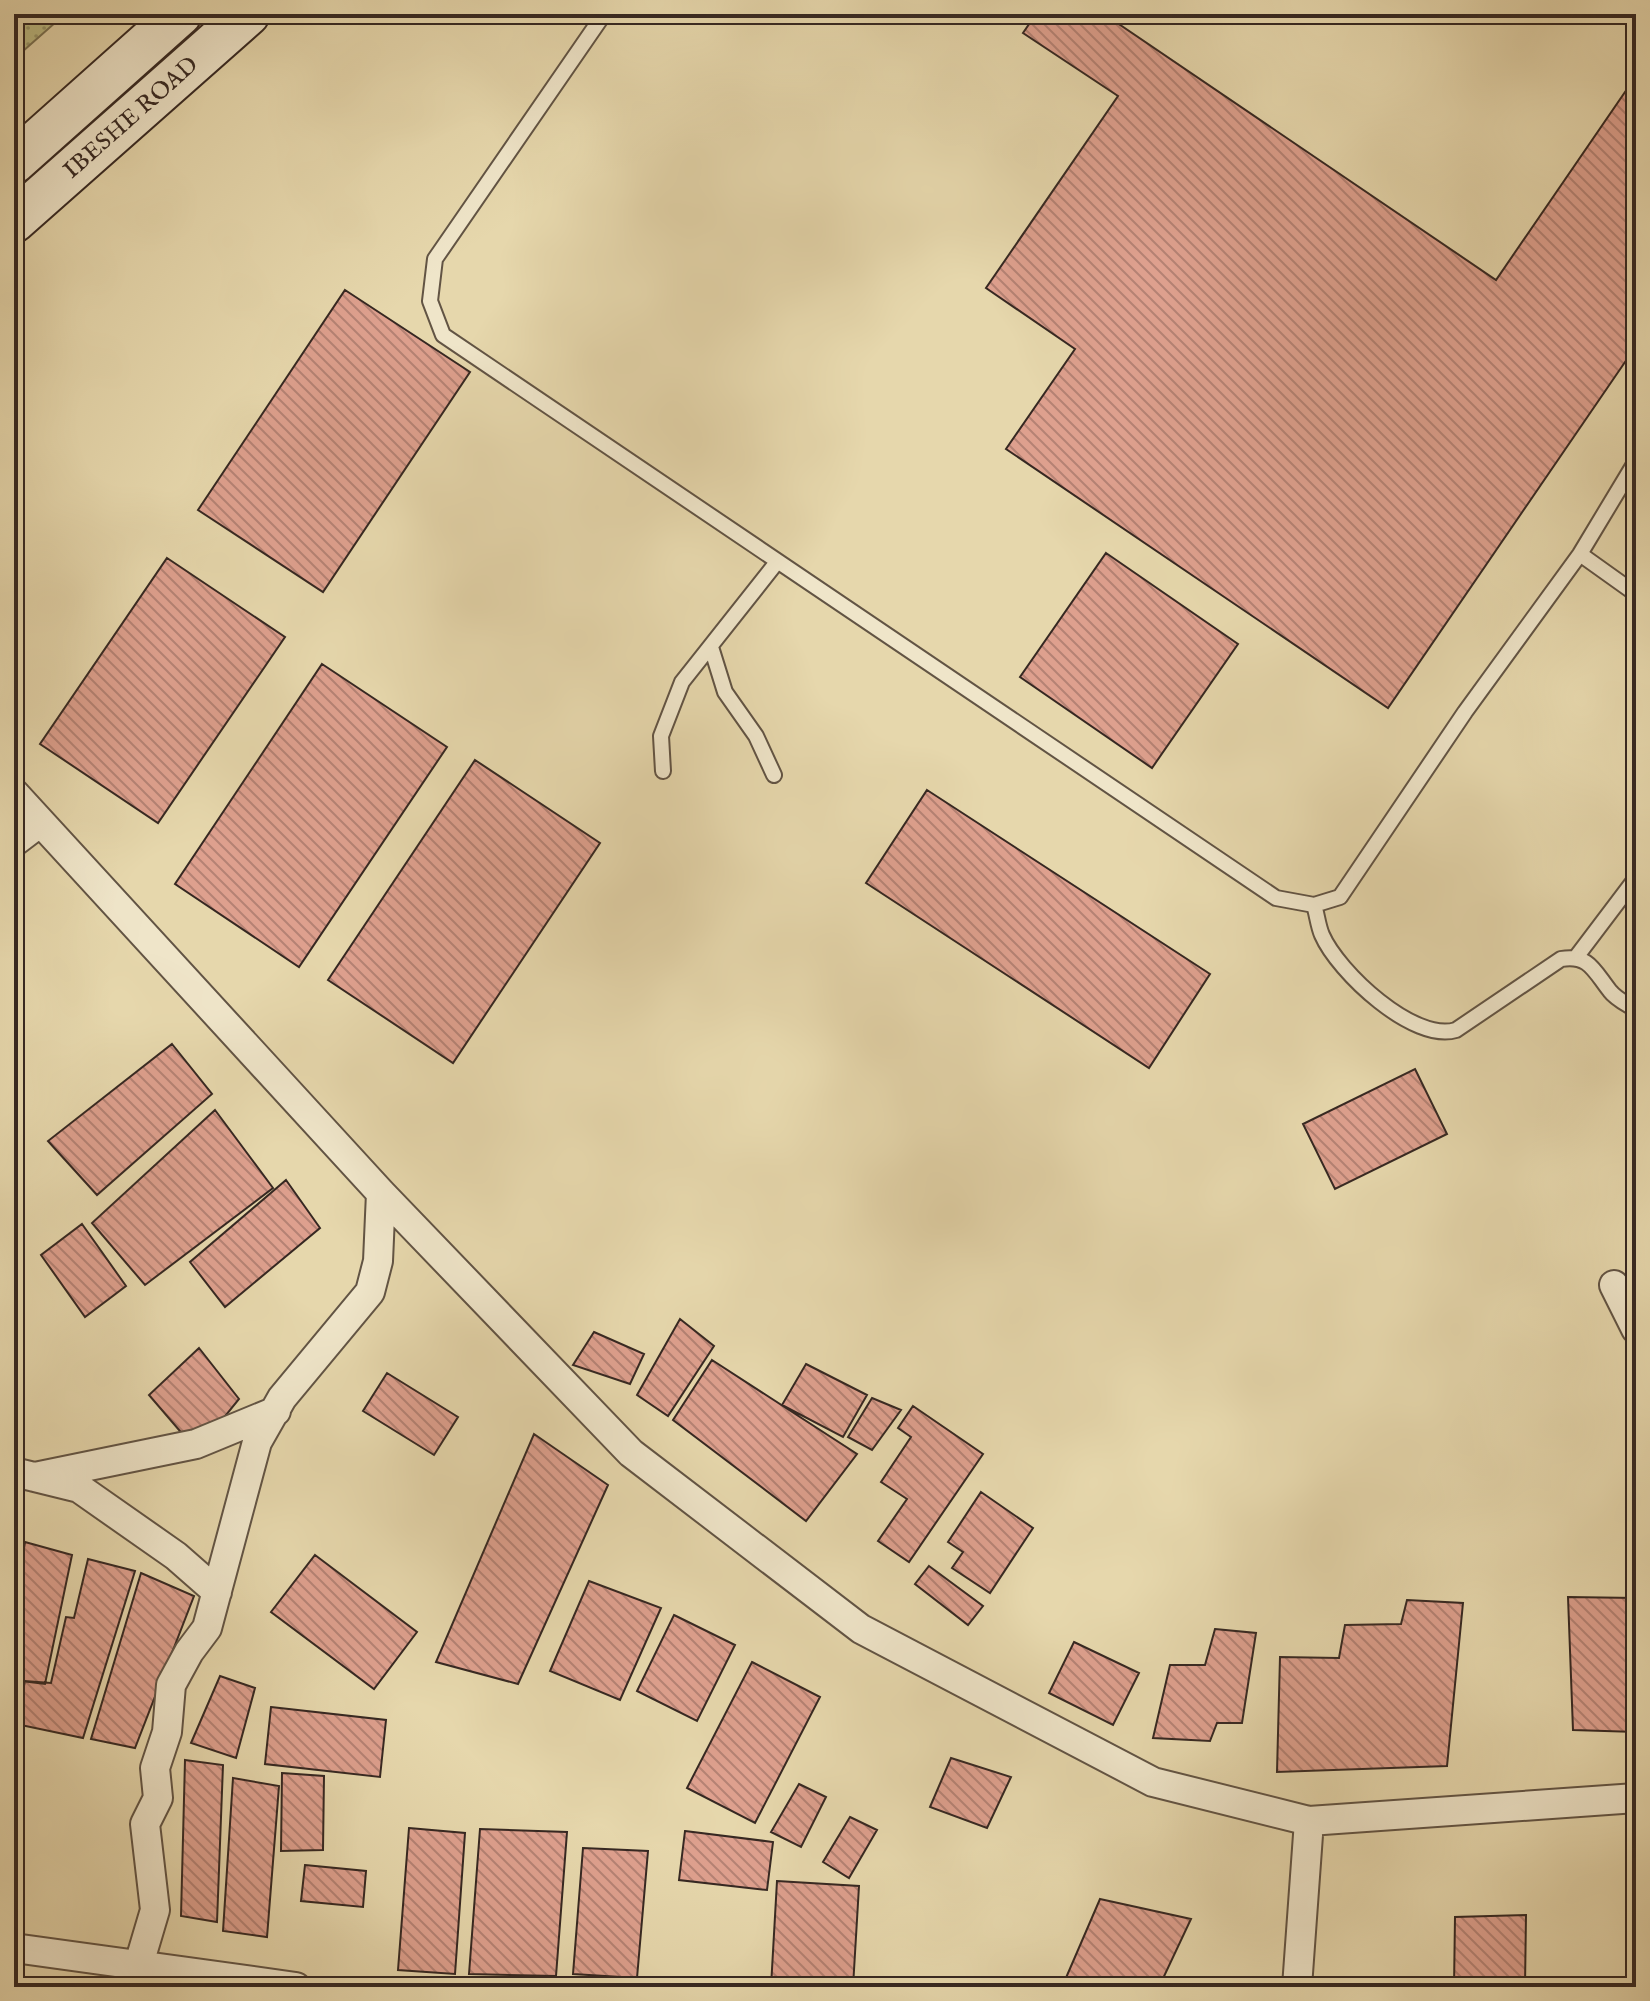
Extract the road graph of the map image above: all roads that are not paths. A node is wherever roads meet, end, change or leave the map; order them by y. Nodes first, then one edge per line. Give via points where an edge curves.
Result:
1 (180, 14) edge
2 (248, 14) edge
3 (604, 14) edge
4 (14, 162) edge
5 (14, 221) edge
6 (1636, 461) edge
7 (1580, 554) junction
8 (777, 562) junction
9 (1636, 594) edge
10 (711, 647) junction
11 (663, 771) dead end
12 (774, 775) dead end
13 (14, 793) edge
14 (39, 823) junction
15 (14, 842) edge
16 (1636, 878) edge
17 (1314, 905) junction
18 (1577, 956) junction
19 (1636, 1010) edge
20 (381, 1193) junction
21 (1614, 1285) dead end
22 (1636, 1329) edge
23 (277, 1411) junction
24 (24, 1475) edge
25 (217, 1592) junction
26 (1636, 1798) edge
27 (1309, 1821) junction
28 (14, 1948) edge
29 (139, 1964) junction
30 (296, 1987) edge
31 (1297, 1987) edge

1 - 4 main road, IBESHE ROAD
2 - 5 main road, IBESHE ROAD
3 - 8 lane via 435,259 430,301 443,335
6 - 7 lane
7 - 9 lane
7 - 17 lane via 1340,897
8 - 10 lane
8 - 17 lane via 1276,898
10 - 11 lane via 682,682 661,736
10 - 12 lane via 725,692 756,736
13 - 14 street
14 - 15 street
14 - 20 street
16 - 18 lane
17 - 18 lane via 1322,936 1376,999 1419,1028 1444,1034 1561,959
18 - 19 lane via 1593,966 1612,994
20 - 23 street via 378,1261 370,1292 282,1398
20 - 27 street via 631,1453 861,1629 1153,1782
21 - 22 street
23 - 24 street via 196,1444
23 - 25 street via 257,1442
24 - 25 street via 79,1488 176,1556
25 - 29 street via 207,1628 171,1685 167,1732 155,1768 158,1798 145,1824 155,1910
26 - 27 street
27 - 31 street
28 - 29 street
29 - 30 street

